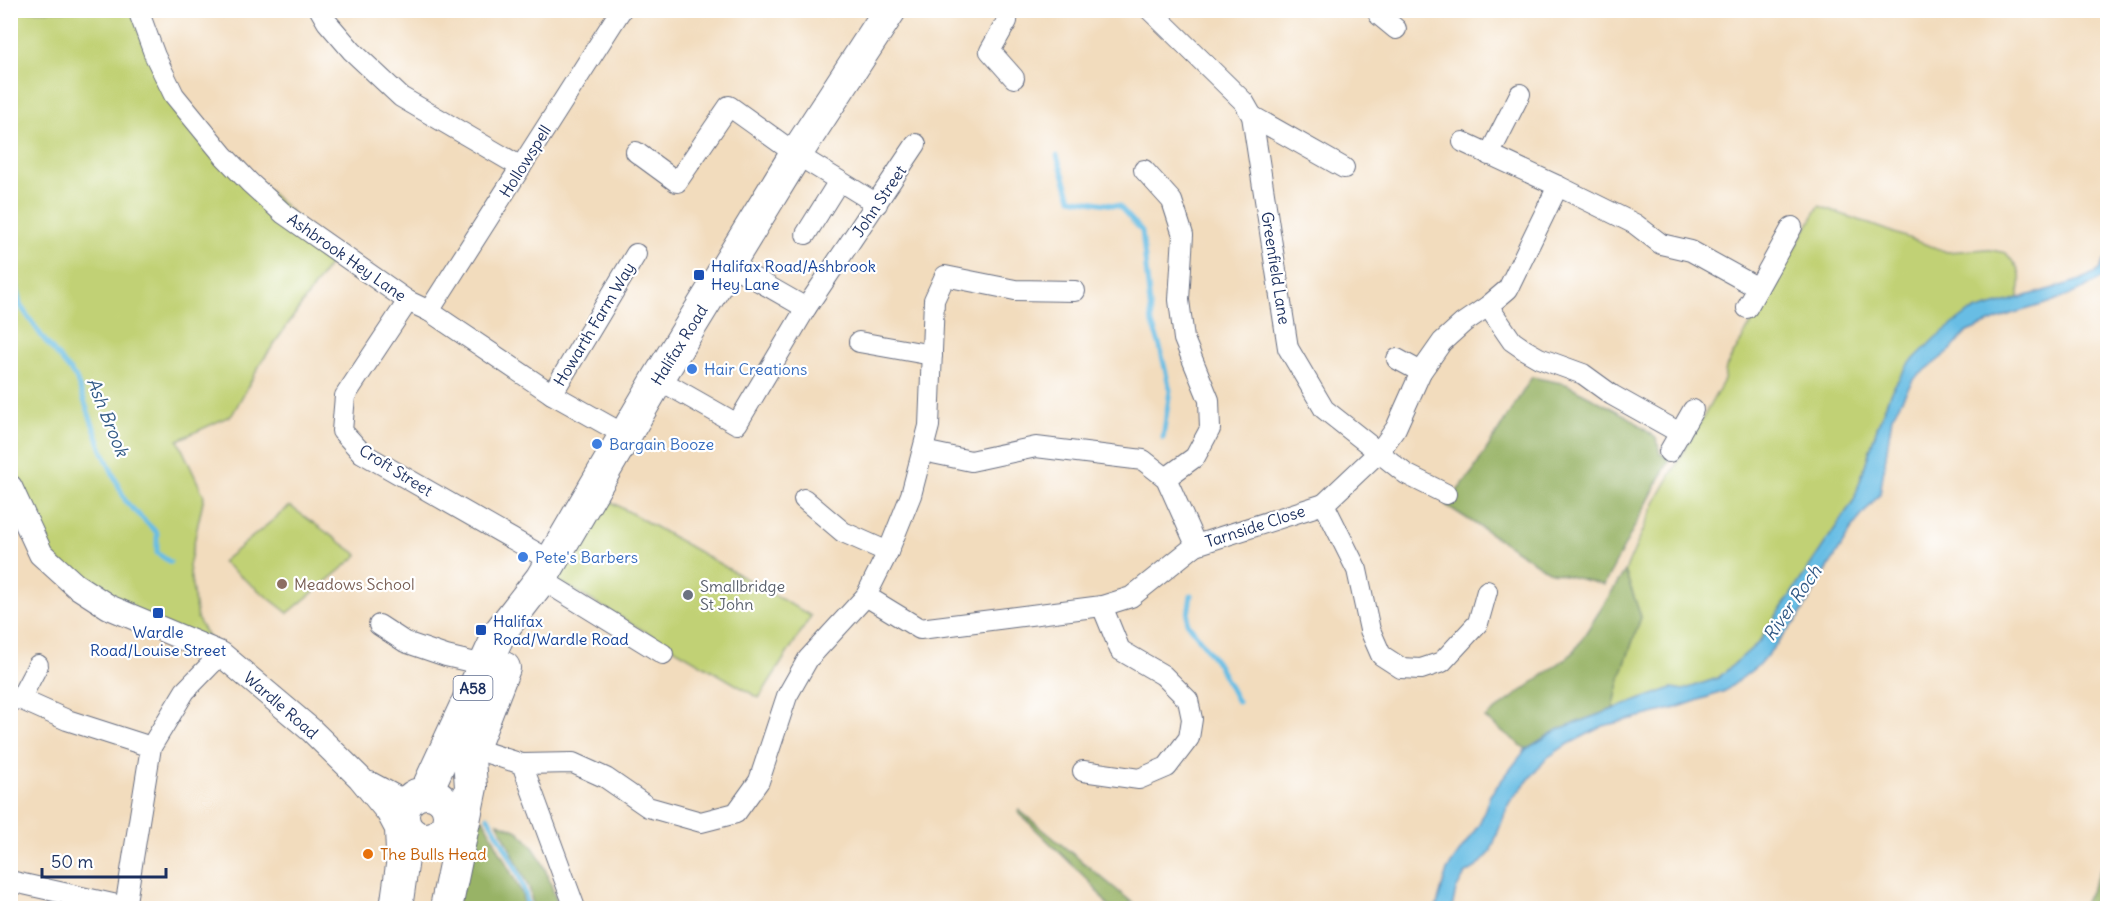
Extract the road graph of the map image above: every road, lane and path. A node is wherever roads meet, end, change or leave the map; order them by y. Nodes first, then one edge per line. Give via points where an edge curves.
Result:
1 (138, 10) edge
2 (320, 10) edge
3 (621, 10) edge
4 (890, 10) edge
5 (1008, 10) edge
6 (1150, 10) edge
7 (1381, 10) edge
8 (1396, 30) dead end
9 (1014, 78) dead end
10 (1520, 94) dead end
11 (1252, 116) junction
12 (1463, 142) dead end
13 (916, 144) dead end
14 (636, 152) dead end
15 (796, 154) junction
16 (1490, 155) junction
17 (521, 167) junction
18 (1344, 168) dead end
19 (1144, 170) dead end
20 (839, 182) junction
21 (1558, 186) junction
22 (878, 204) junction
23 (1792, 227) dead end
24 (806, 234) dead end
25 (636, 254) dead end
26 (729, 264) junction
27 (1758, 288) junction
28 (1075, 291) dead end
29 (408, 301) junction
30 (1488, 306) junction
31 (806, 308) junction
32 (1747, 308) dead end
33 (429, 311) junction
34 (859, 342) dead end
35 (932, 355) junction
36 (1397, 359) dead end
37 (1420, 372) junction
38 (658, 379) junction
39 (552, 394) junction
40 (1693, 410) dead end
41 (1680, 433) junction
42 (625, 435) junction
43 (922, 451) junction
44 (1669, 452) dead end
45 (1379, 453) junction
46 (1166, 478) junction
47 (10, 487) edge
48 (1446, 494) dead end
49 (804, 499) dead end
50 (1324, 504) junction
51 (1196, 545) junction
52 (888, 552) junction
53 (542, 577) junction
54 (1487, 591) dead end
55 (866, 596) junction
56 (1102, 606) junction
57 (379, 625) dead end
58 (221, 654) junction
59 (663, 654) dead end
60 (38, 665) dead end
61 (484, 665) junction
62 (15, 699) edge
63 (151, 747) junction
64 (464, 749) junction
65 (522, 764) junction
66 (1083, 771) dead end
67 (417, 811) junction
68 (10, 881) edge
69 (398, 898) edge
70 (125, 908) edge
71 (431, 909) edge
72 (446, 909) edge
73 (575, 909) edge

1 - 29 street, Ashbrook Hey Lane via 174,95 224,156 284,214
2 - 17 street via 352,51 401,97
3 - 17 street, Hollowspell
4 - 15 highway, Halifax Road / A58
5 - 9 street via 1007,21 990,51
6 - 11 street, Greenfield Lane via 1244,102
7 - 8 street via 1379,15
10 - 16 street
11 - 18 street
11 - 45 street, Greenfield Lane via 1288,348 1324,409
12 - 16 street
13 - 22 street, John Street
14 - 15 street via 677,182 729,106
15 - 20 street
15 - 26 highway, Halifax Road / A58
16 - 21 street
17 - 33 street, Hollowspell
19 - 46 street via 1172,201 1183,235 1179,300 1184,339 1209,400 1210,429 1195,458
20 - 22 street
20 - 24 street
21 - 27 street via 1635,224 1661,244 1691,251
21 - 30 street via 1509,289
22 - 31 street, John Street
23 - 27 street
25 - 39 street, Howarth Farm Way
26 - 31 street
26 - 38 highway, Halifax Road / A58
27 - 32 street
28 - 35 street via 1015,290 945,276 934,300
29 - 33 street, Ashbrook Hey Lane
29 - 53 street, Croft Street via 345,396 342,430 362,453
30 - 37 street via 1442,342
30 - 41 street via 1512,340 1525,351 1583,374
31 - 38 street, John Street via 737,424
33 - 39 street, Ashbrook Hey Lane
34 - 35 street
35 - 43 street via 929,426
36 - 37 street
37 - 45 street via 1396,428
38 - 42 highway, Halifax Road / A58
39 - 42 street, Ashbrook Hey Lane
40 - 41 street
41 - 44 street
42 - 53 highway, Halifax Road / A58
43 - 46 street via 971,461 1036,447 1143,460
43 - 52 street via 911,495
45 - 48 street, Greenfield Lane via 1406,474
45 - 50 street
46 - 51 street
47 - 58 street, Wardle Road via 41,554 75,585 109,607
49 - 52 street via 843,532
50 - 51 street, Tarnside Close
50 - 54 street, Tarnside Close via 1357,570 1370,630 1381,655 1401,668 1421,669 1442,662 1478,623
51 - 56 street, Tarnside Close via 1131,597
52 - 55 street
53 - 59 street, Croft Street
53 - 61 highway, Halifax Road / A58 via 500,632
53 - 64 highway, Halifax Road / A58
55 - 56 street, Tarnside Close via 920,629
55 - 65 street via 808,658 786,696 759,781 736,813 701,822 648,807 606,778 573,763
56 - 66 street via 1120,650 1162,675 1188,700 1192,719 1189,738 1167,768 1139,779
57 - 61 street via 405,642
58 - 63 street via 185,691
58 - 67 street, Wardle Road via 282,704 360,778
60 - 62 street
61 - 64 highway, Halifax Road / A58
62 - 63 street
63 - 70 street
64 - 65 street
64 - 67 highway, Halifax Road / A58
64 - 72 highway, Halifax Road / A58 via 471,787
65 - 73 street
67 - 69 highway, Halifax Road / A58
67 - 71 highway, A58
68 - 70 street

